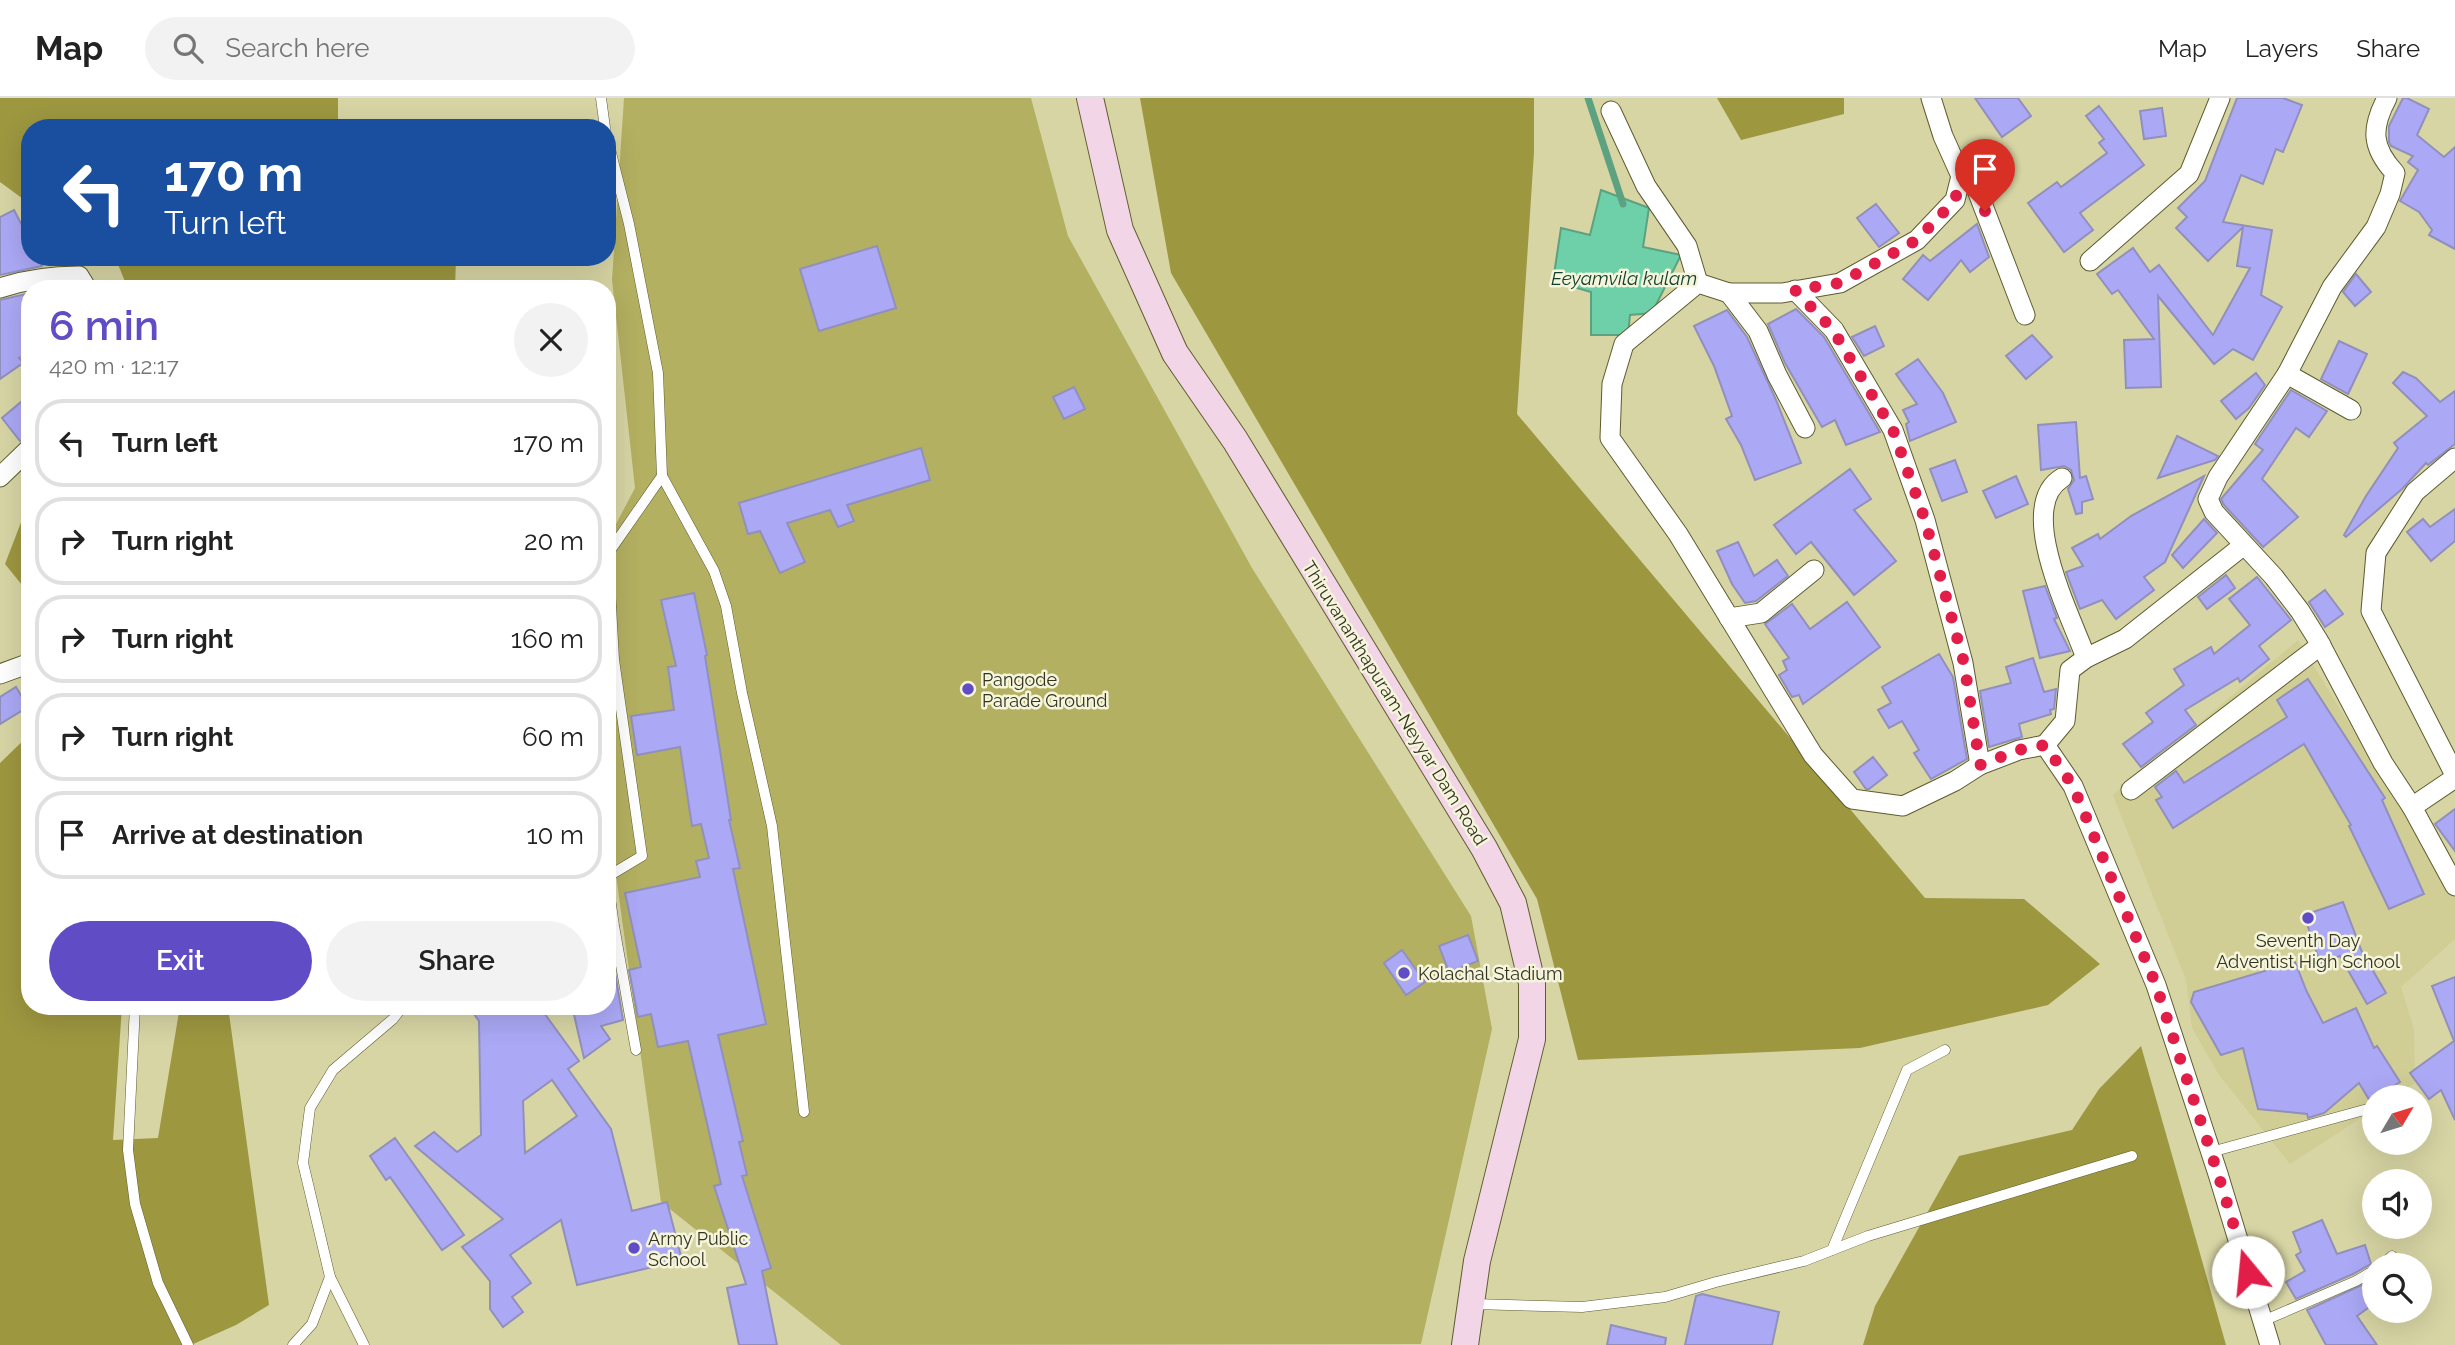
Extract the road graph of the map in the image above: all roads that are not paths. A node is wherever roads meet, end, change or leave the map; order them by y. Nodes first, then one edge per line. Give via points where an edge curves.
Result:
1 (601, 98) edge
2 (1090, 98) edge
3 (1931, 98) edge
4 (2220, 98) edge
5 (2387, 98) edge
6 (1611, 111) dead end
7 (604, 119) edge
8 (616, 173) edge
9 (1961, 176) junction
10 (2090, 261) dead end
11 (21, 280) edge
12 (22, 280) edge
13 (81, 280) edge
14 (1699, 283) junction
15 (0, 288) edge
16 (1795, 290) junction
17 (1729, 293) junction
18 (2025, 315) dead end
19 (2287, 374) junction
20 (2351, 410) dead end
21 (1805, 428) dead end
22 (21, 457) edge
23 (2455, 458) edge
24 (662, 476) junction
25 (0, 477) edge
26 (2062, 478) dead end
27 (616, 542) edge
28 (2244, 545) junction
29 (1814, 570) dead end
30 (1729, 618) junction
31 (2321, 645) junction
32 (2086, 658) junction
33 (21, 666) edge
34 (0, 674) edge
35 (616, 674) edge
36 (2045, 745) junction
37 (1980, 765) junction
38 (2455, 776) edge
39 (2131, 790) dead end
40 (2412, 807) junction
41 (616, 872) edge
42 (2455, 886) edge
43 (616, 955) edge
44 (135, 1015) edge
45 (396, 1015) edge
46 (636, 1050) dead end
47 (1945, 1050) dead end
48 (2362, 1111) edge
49 (804, 1112) dead end
50 (2211, 1152) junction
51 (2132, 1156) dead end
52 (1832, 1250) junction
53 (330, 1277) junction
54 (2362, 1278) edge
55 (1469, 1304) junction
56 (2263, 1321) junction
57 (188, 1345) edge
58 (293, 1345) edge
59 (364, 1345) edge
60 (1465, 1345) edge
61 (2270, 1345) edge

1 - 7 lane
2 - 55 main road, Thiruvananthapuram-Neyyar Dam Road via 1120,230 1175,353 1235,440 1513,903 1532,983 1532,1039
3 - 9 street
4 - 10 street via 2189,174
5 - 19 street via 2375,132 2376,145 2395,173 2390,194 2376,227 2332,287
6 - 14 street via 1646,186 1687,246
8 - 24 lane via 658,373
9 - 16 street via 1955,200 1917,240 1840,283
9 - 18 street via 1975,185
11 - 15 street
12 - 13 street via 79,276
14 - 17 street
14 - 30 street via 1624,344 1612,384 1610,438 1678,534
16 - 17 street
16 - 37 street via 1833,330 1893,430 1925,520 1964,663
17 - 21 street via 1758,331
19 - 20 street
19 - 28 street via 2207,499
22 - 25 street
23 - 38 street via 2415,492 2376,553 2371,611
24 - 27 lane
24 - 49 lane via 714,571 726,606 772,826
26 - 32 street via 2048,492 2042,518 2057,587
28 - 31 street via 2274,576
28 - 32 street via 2125,639
29 - 30 street via 1761,613
30 - 37 street via 1813,755 1852,799 1903,806
31 - 39 street
31 - 40 street
32 - 36 street via 2070,670 2065,721
33 - 34 street
35 - 41 lane via 642,856
36 - 37 street
36 - 50 street via 2073,786 2156,985
38 - 40 street
40 - 42 street
43 - 46 lane
44 - 57 lane via 128,1150 135,1204 158,1283
45 - 53 lane via 333,1070 310,1108 303,1163
47 - 52 lane via 1907,1070
48 - 50 lane
50 - 56 street
51 - 52 lane
52 - 55 lane via 1665,1297 1582,1307
53 - 58 lane via 312,1324
53 - 59 lane
54 - 56 lane
55 - 60 main road, Thiruvananthapuram-Neyyar Dam Road
56 - 61 street

